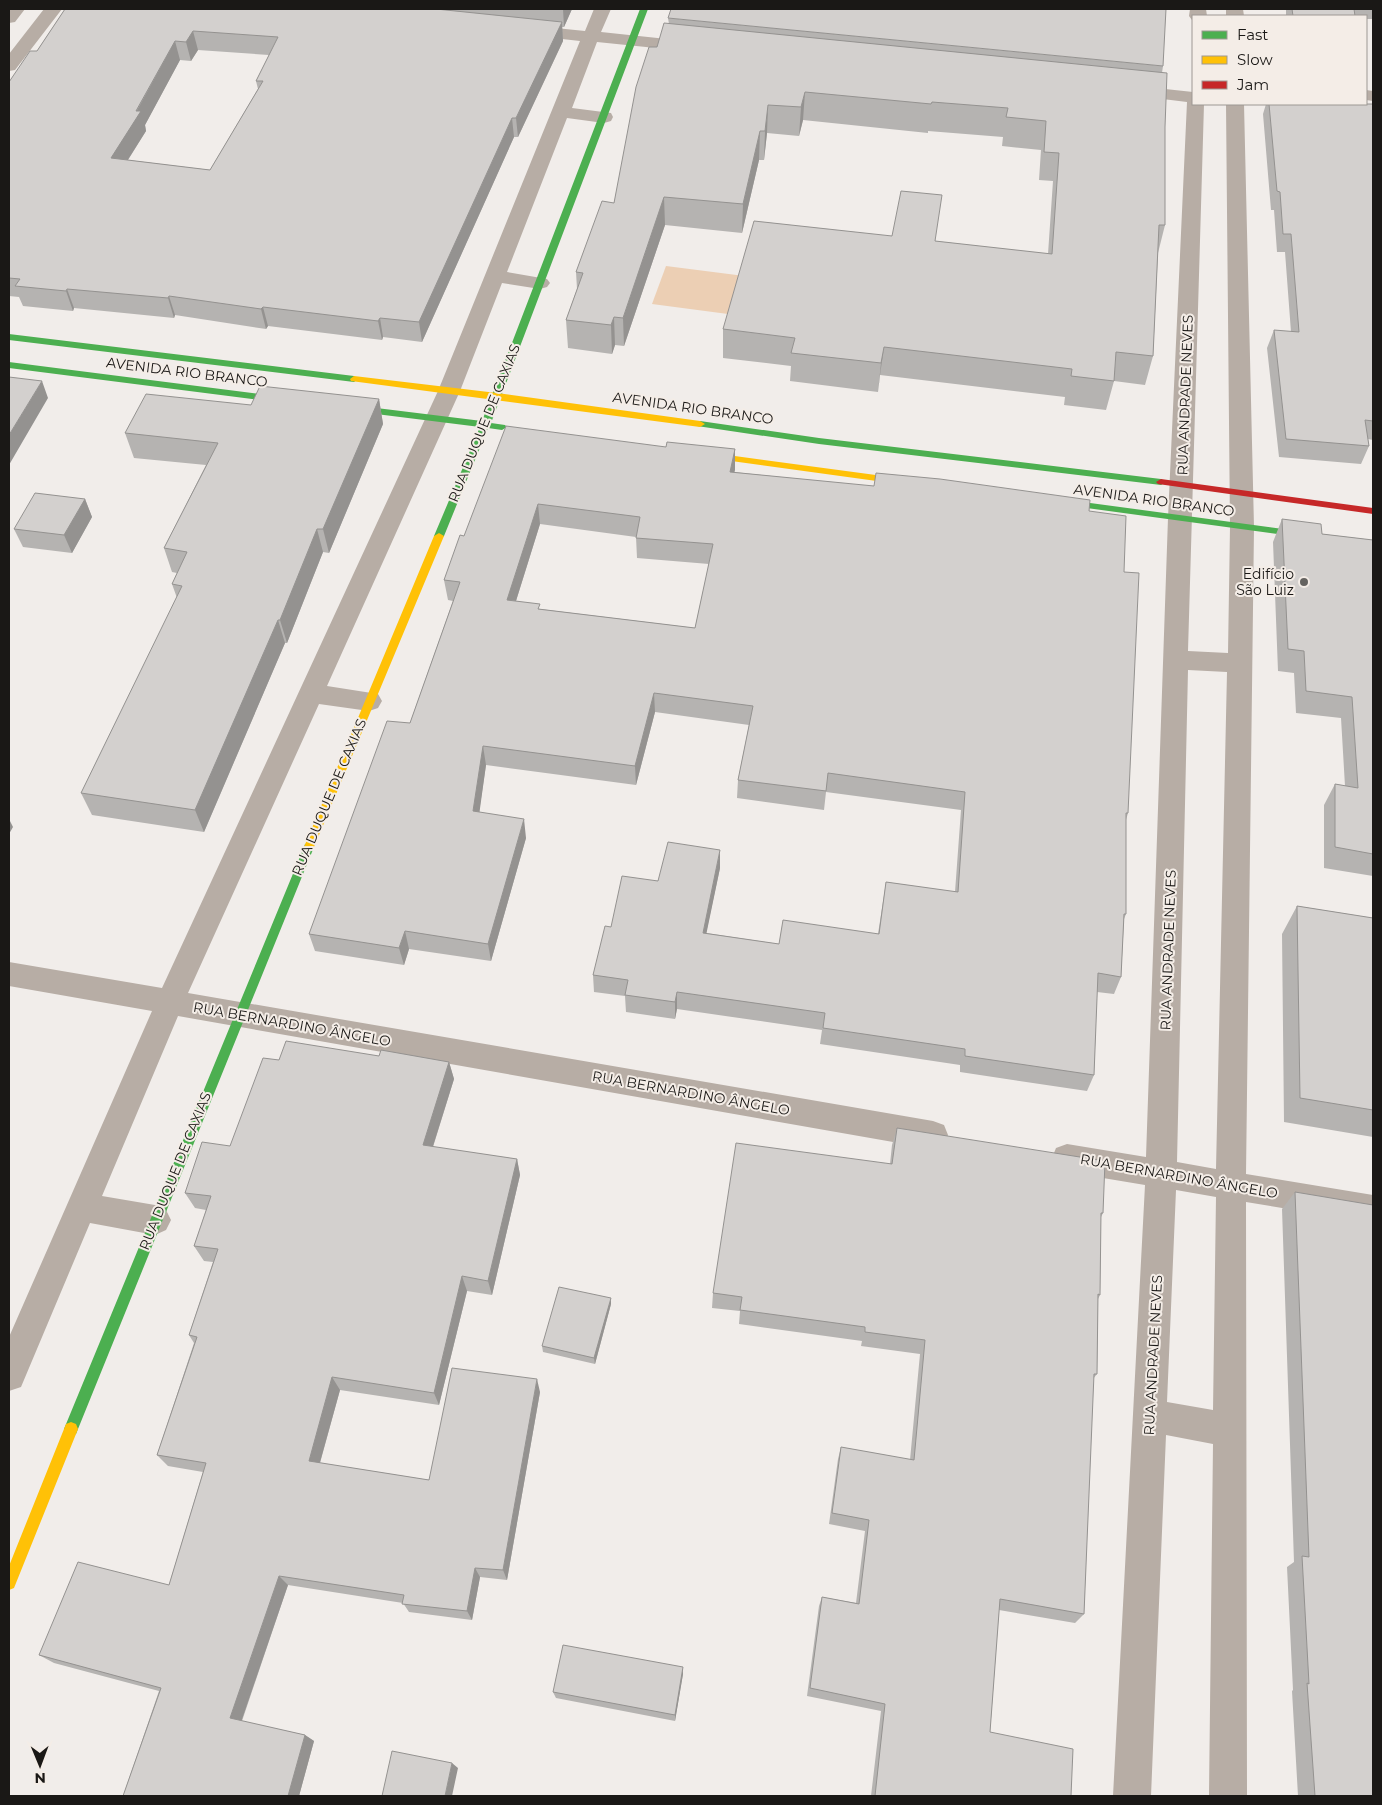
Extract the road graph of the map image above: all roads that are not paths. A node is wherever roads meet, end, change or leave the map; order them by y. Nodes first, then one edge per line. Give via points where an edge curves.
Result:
1 (16, 9) edge
2 (53, 9) edge
3 (614, 17) edge
4 (9, 18) edge
5 (658, 25) dead end
6 (513, 28) edge
7 (590, 37) junction
8 (631, 41) junction
9 (16, 47) edge
10 (709, 49) edge
11 (9, 66) edge
12 (1116, 89) edge
13 (1192, 97) edge
14 (1196, 105) edge
15 (1235, 105) edge
16 (560, 112) junction
17 (604, 117) junction
18 (495, 276) junction
19 (540, 283) junction
20 (9, 336) edge
21 (121, 351) junction
22 (9, 365) edge
23 (103, 377) junction
24 (449, 391) junction
25 (497, 396) junction
26 (304, 402) edge
27 (332, 406) edge
28 (436, 420) junction
29 (484, 425) junction
30 (514, 429) edge
31 (683, 452) edge
32 (815, 455) junction
33 (920, 484) edge
34 (1182, 484) junction
35 (1241, 492) junction
36 (1039, 499) edge
37 (1373, 511) edge
38 (1180, 518) junction
39 (1242, 527) junction
40 (1373, 544) edge
41 (1176, 660) junction
42 (1239, 663) junction
43 (311, 693) junction
44 (369, 701) junction
45 (9, 974) edge
46 (170, 1002) junction
47 (238, 1015) junction
48 (955, 1138) edge
49 (1043, 1154) edge
50 (1161, 1174) junction
51 (1231, 1185) junction
52 (82, 1207) junction
53 (1373, 1209) edge
54 (155, 1220) junction
55 (9, 1375) edge
56 (1150, 1416) junction
57 (1230, 1430) junction
58 (9, 1582) edge
59 (1132, 1796) edge
60 (1228, 1796) edge

1 - 4 street
2 - 9 street
3 - 5 street
3 - 7 street
3 - 8 street, RUA DUQUE DE CAXIAS
6 - 7 street
7 - 8 street
7 - 16 street
8 - 10 street
8 - 17 street, RUA DUQUE DE CAXIAS
9 - 11 street
12 - 13 street
14 - 34 street, RUA ANDRADE NEVES
15 - 35 street
16 - 17 street
16 - 18 street
17 - 19 street, RUA DUQUE DE CAXIAS
18 - 19 street
18 - 24 street
19 - 25 street, RUA DUQUE DE CAXIAS
20 - 21 street, AVENIDA RIO BRANCO
21 - 23 street
21 - 24 street, AVENIDA RIO BRANCO
22 - 23 street, AVENIDA RIO BRANCO
23 - 26 street, AVENIDA RIO BRANCO
24 - 25 street, AVENIDA RIO BRANCO
24 - 28 street
25 - 29 street, RUA DUQUE DE CAXIAS
25 - 32 street, AVENIDA RIO BRANCO
27 - 28 street
28 - 29 street
28 - 43 street
29 - 30 street
29 - 44 street, RUA DUQUE DE CAXIAS
31 - 32 street, AVENIDA RIO BRANCO
32 - 33 street, AVENIDA RIO BRANCO
32 - 34 street, AVENIDA RIO BRANCO
34 - 35 street, AVENIDA RIO BRANCO
34 - 38 street, RUA ANDRADE NEVES
35 - 37 street, AVENIDA RIO BRANCO
35 - 39 street
36 - 38 street, AVENIDA RIO BRANCO
38 - 39 street, AVENIDA RIO BRANCO
38 - 41 street, RUA ANDRADE NEVES
39 - 40 street, AVENIDA RIO BRANCO
39 - 42 street
41 - 42 street
41 - 50 street, RUA ANDRADE NEVES
42 - 51 street
43 - 44 street
43 - 46 street
44 - 47 street, RUA DUQUE DE CAXIAS
45 - 46 street, RUA BERNARDINO ÂNGELO
46 - 47 street, RUA BERNARDINO ÂNGELO
46 - 52 street
47 - 48 street, RUA BERNARDINO ÂNGELO
47 - 54 street, RUA DUQUE DE CAXIAS
49 - 50 street, RUA BERNARDINO ÂNGELO
50 - 51 street, RUA BERNARDINO ÂNGELO
50 - 56 street, RUA ANDRADE NEVES
51 - 53 street, RUA BERNARDINO ÂNGELO
51 - 57 street
52 - 54 street
52 - 55 street
54 - 58 street, RUA DUQUE DE CAXIAS
56 - 57 street
56 - 59 street, RUA ANDRADE NEVES
57 - 60 street

